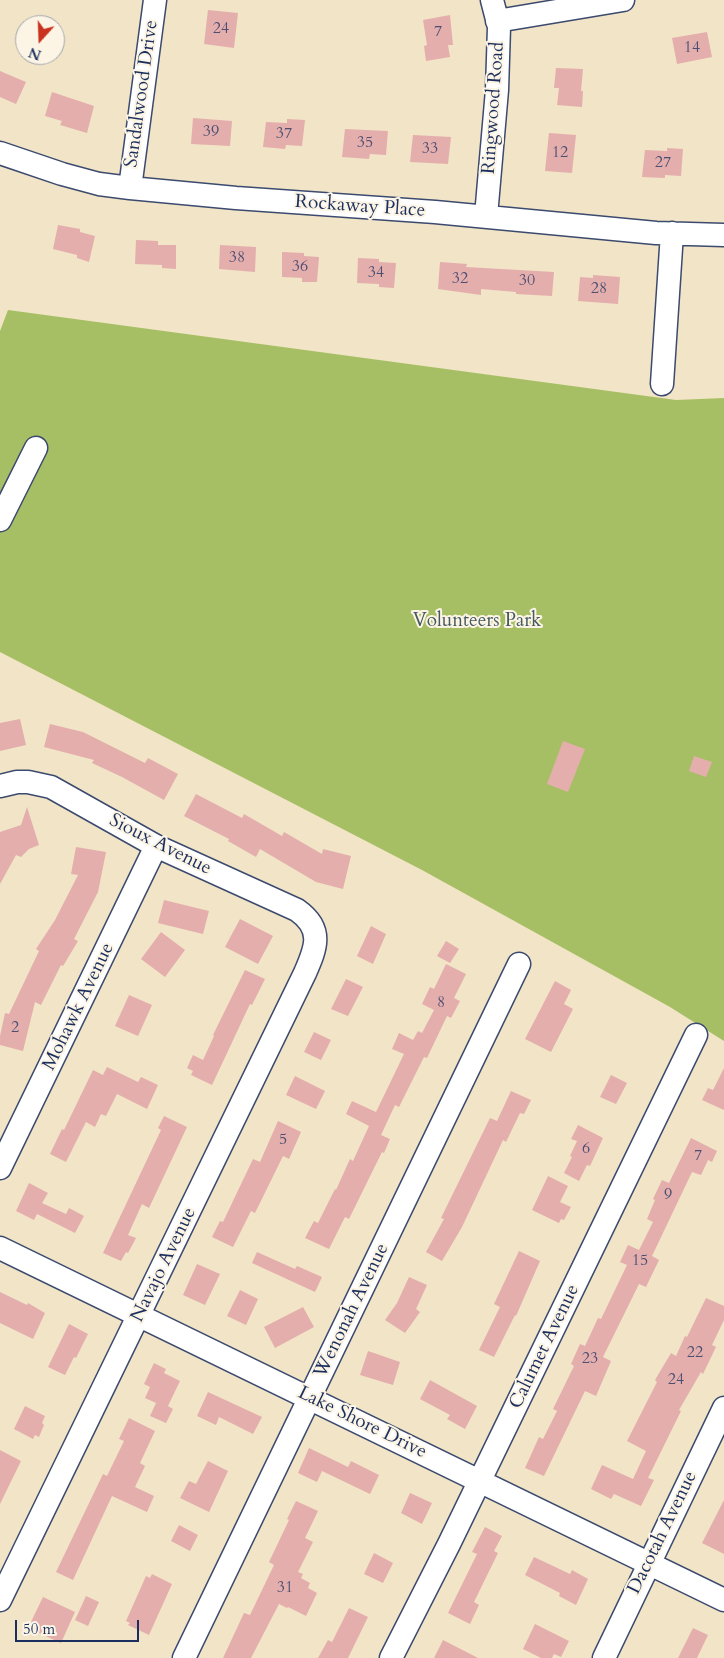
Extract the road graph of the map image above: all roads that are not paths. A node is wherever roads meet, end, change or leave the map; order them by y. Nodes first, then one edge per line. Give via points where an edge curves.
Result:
1 (155, 0) edge
2 (623, 0) edge
3 (495, 11) edge
4 (0, 153) edge
5 (130, 188) junction
6 (486, 216) junction
7 (672, 233) junction
8 (724, 235) edge
9 (662, 384) dead end
10 (36, 448) dead end
11 (0, 520) edge
12 (0, 786) edge
13 (156, 846) junction
14 (313, 927) joint
15 (519, 964) dead end
16 (696, 1035) dead end
17 (0, 1168) edge
18 (0, 1248) edge
19 (139, 1315) junction
20 (310, 1397) junction
21 (724, 1408) edge
22 (480, 1481) junction
23 (648, 1564) junction
24 (0, 1600) edge
25 (724, 1600) edge
26 (184, 1658) edge
27 (391, 1658) edge
28 (604, 1658) edge

1 - 5 street, Sandalwood Drive
2 - 3 street
3 - 6 street, Ringwood Road via 499,28
4 - 5 street, Rockaway Place via 99,184
5 - 6 street, Rockaway Place
6 - 7 street, Rockaway Place
7 - 8 street, Rockaway Place
7 - 9 street
10 - 11 street
12 - 13 street, Sioux Avenue via 28,782 50,787
13 - 14 street, Sioux Avenue via 298,910
13 - 17 street, Mohawk Avenue
14 - 19 street, Navajo Avenue via 315,949 305,973
15 - 20 street, Wenonah Avenue
16 - 22 street, Calumet Avenue
18 - 19 street, Lake Shore Drive
19 - 20 street, Lake Shore Drive
19 - 24 street, Navajo Avenue
20 - 22 street, Lake Shore Drive
20 - 26 street, Wenonah Avenue
21 - 23 street, Dacotah Avenue
22 - 23 street, Lake Shore Drive
22 - 27 street, Calumet Avenue
23 - 25 street, Lake Shore Drive
23 - 28 street, Dacotah Avenue

